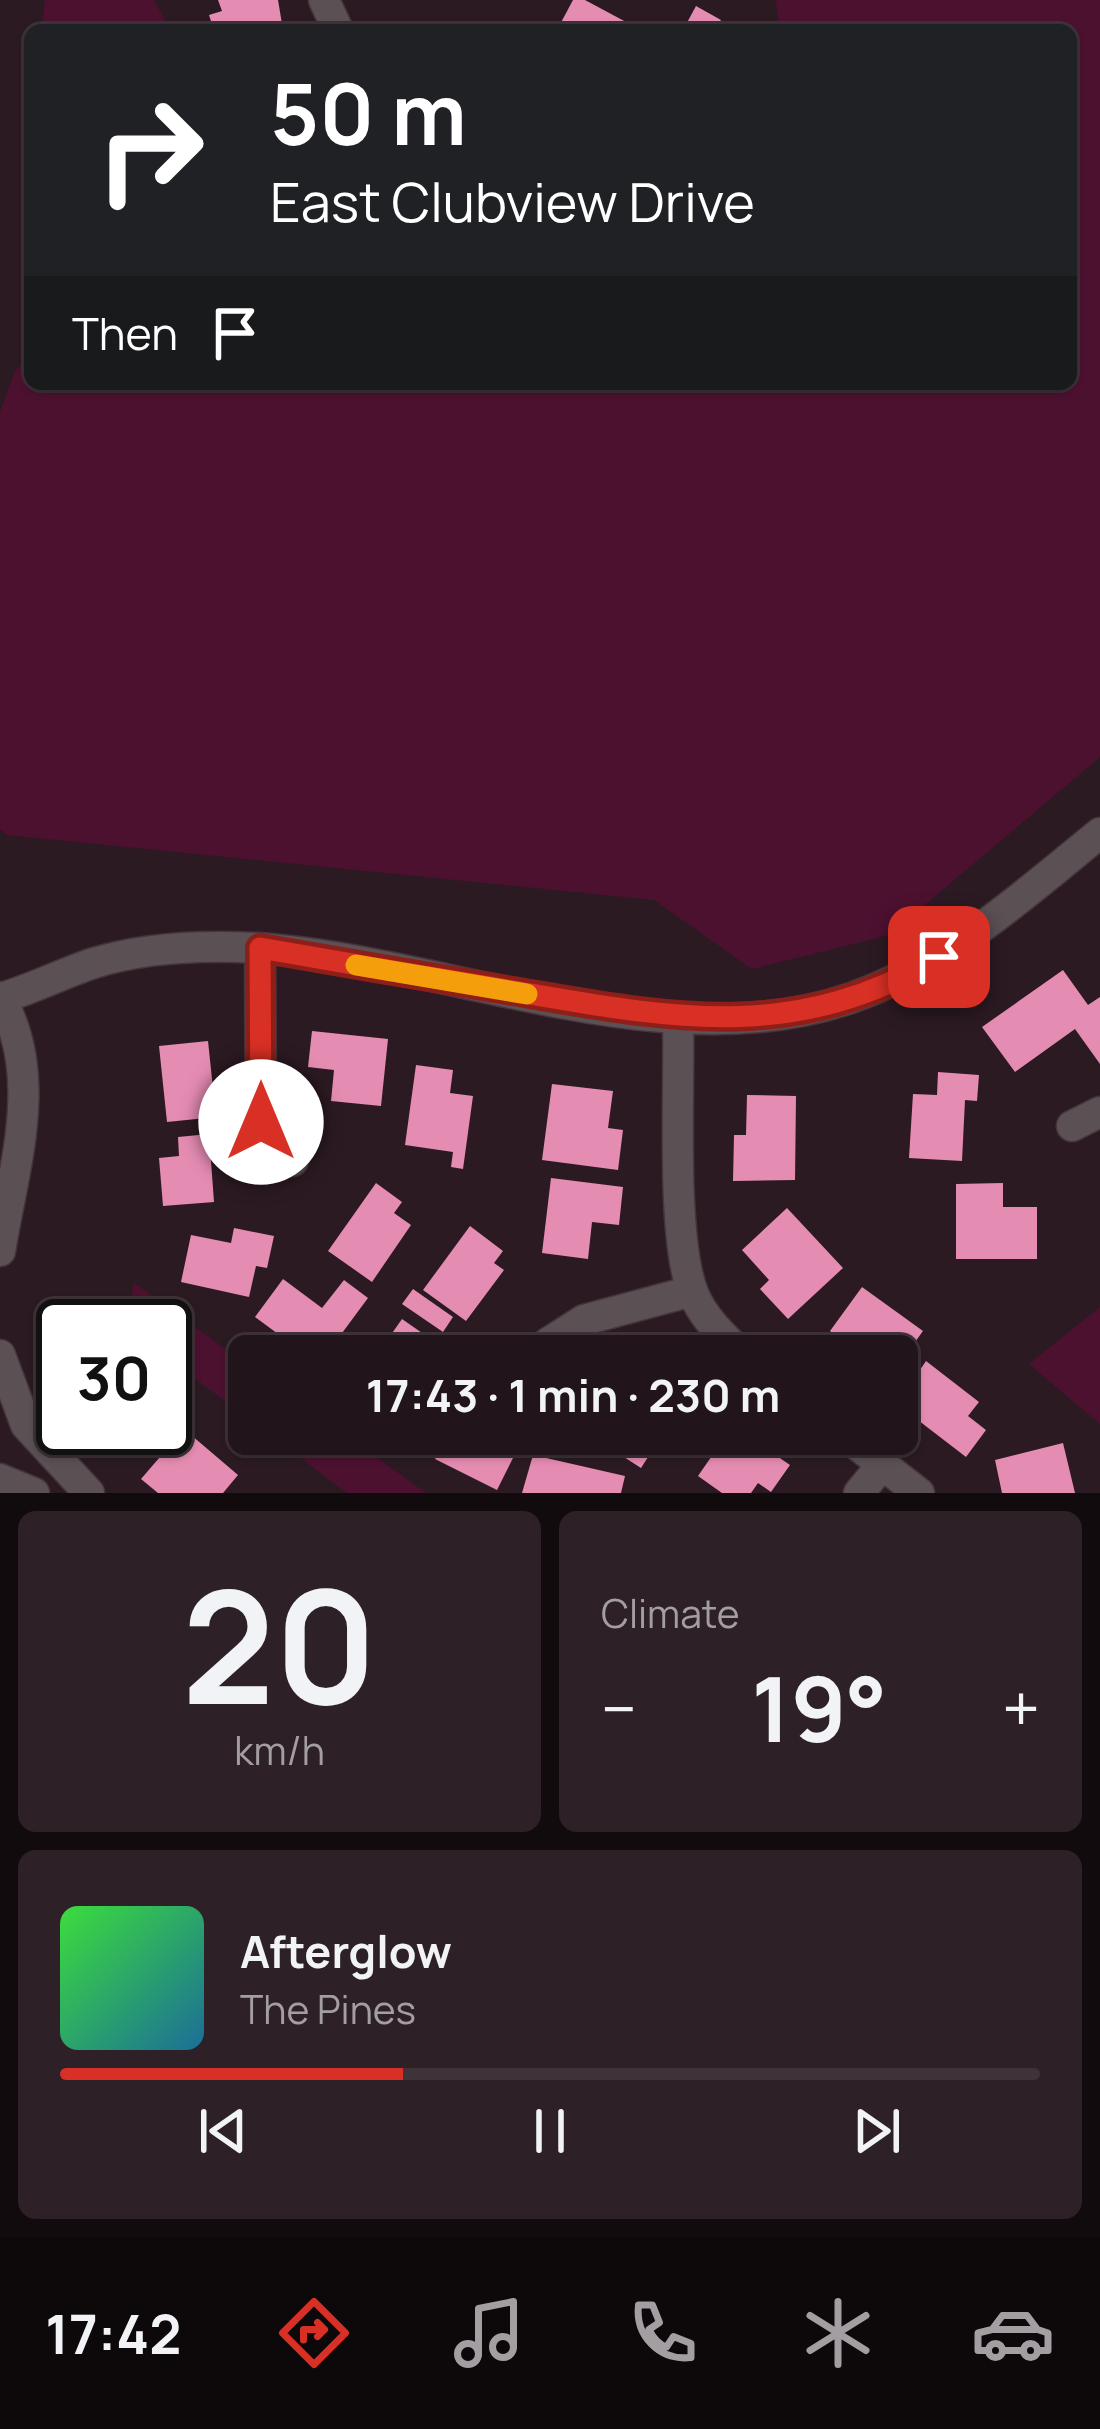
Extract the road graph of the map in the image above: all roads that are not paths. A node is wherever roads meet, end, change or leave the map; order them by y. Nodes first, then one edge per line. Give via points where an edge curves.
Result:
1 (1100, 833) edge
2 (260, 948) junction
3 (0, 998) edge
4 (678, 1019) junction
5 (293, 1161) dead end
6 (0, 1251) edge
7 (692, 1291) junction
8 (561, 1335) edge
9 (722, 1335) edge
10 (0, 1355) edge
11 (869, 1455) edge
12 (882, 1465) junction
13 (0, 1479) edge
14 (34, 1493) edge
15 (89, 1493) edge
16 (860, 1493) edge
17 (919, 1493) edge

1 - 4 street via 968,939 910,974 782,1015
2 - 3 street via 167,948 95,963
2 - 4 street
2 - 5 street via 261,1122
3 - 6 street via 19,1030 26,1094
4 - 7 street via 683,1238
7 - 8 street via 584,1320
7 - 9 street
10 - 15 street via 26,1425
11 - 12 street
12 - 16 street
12 - 17 street
13 - 14 street

